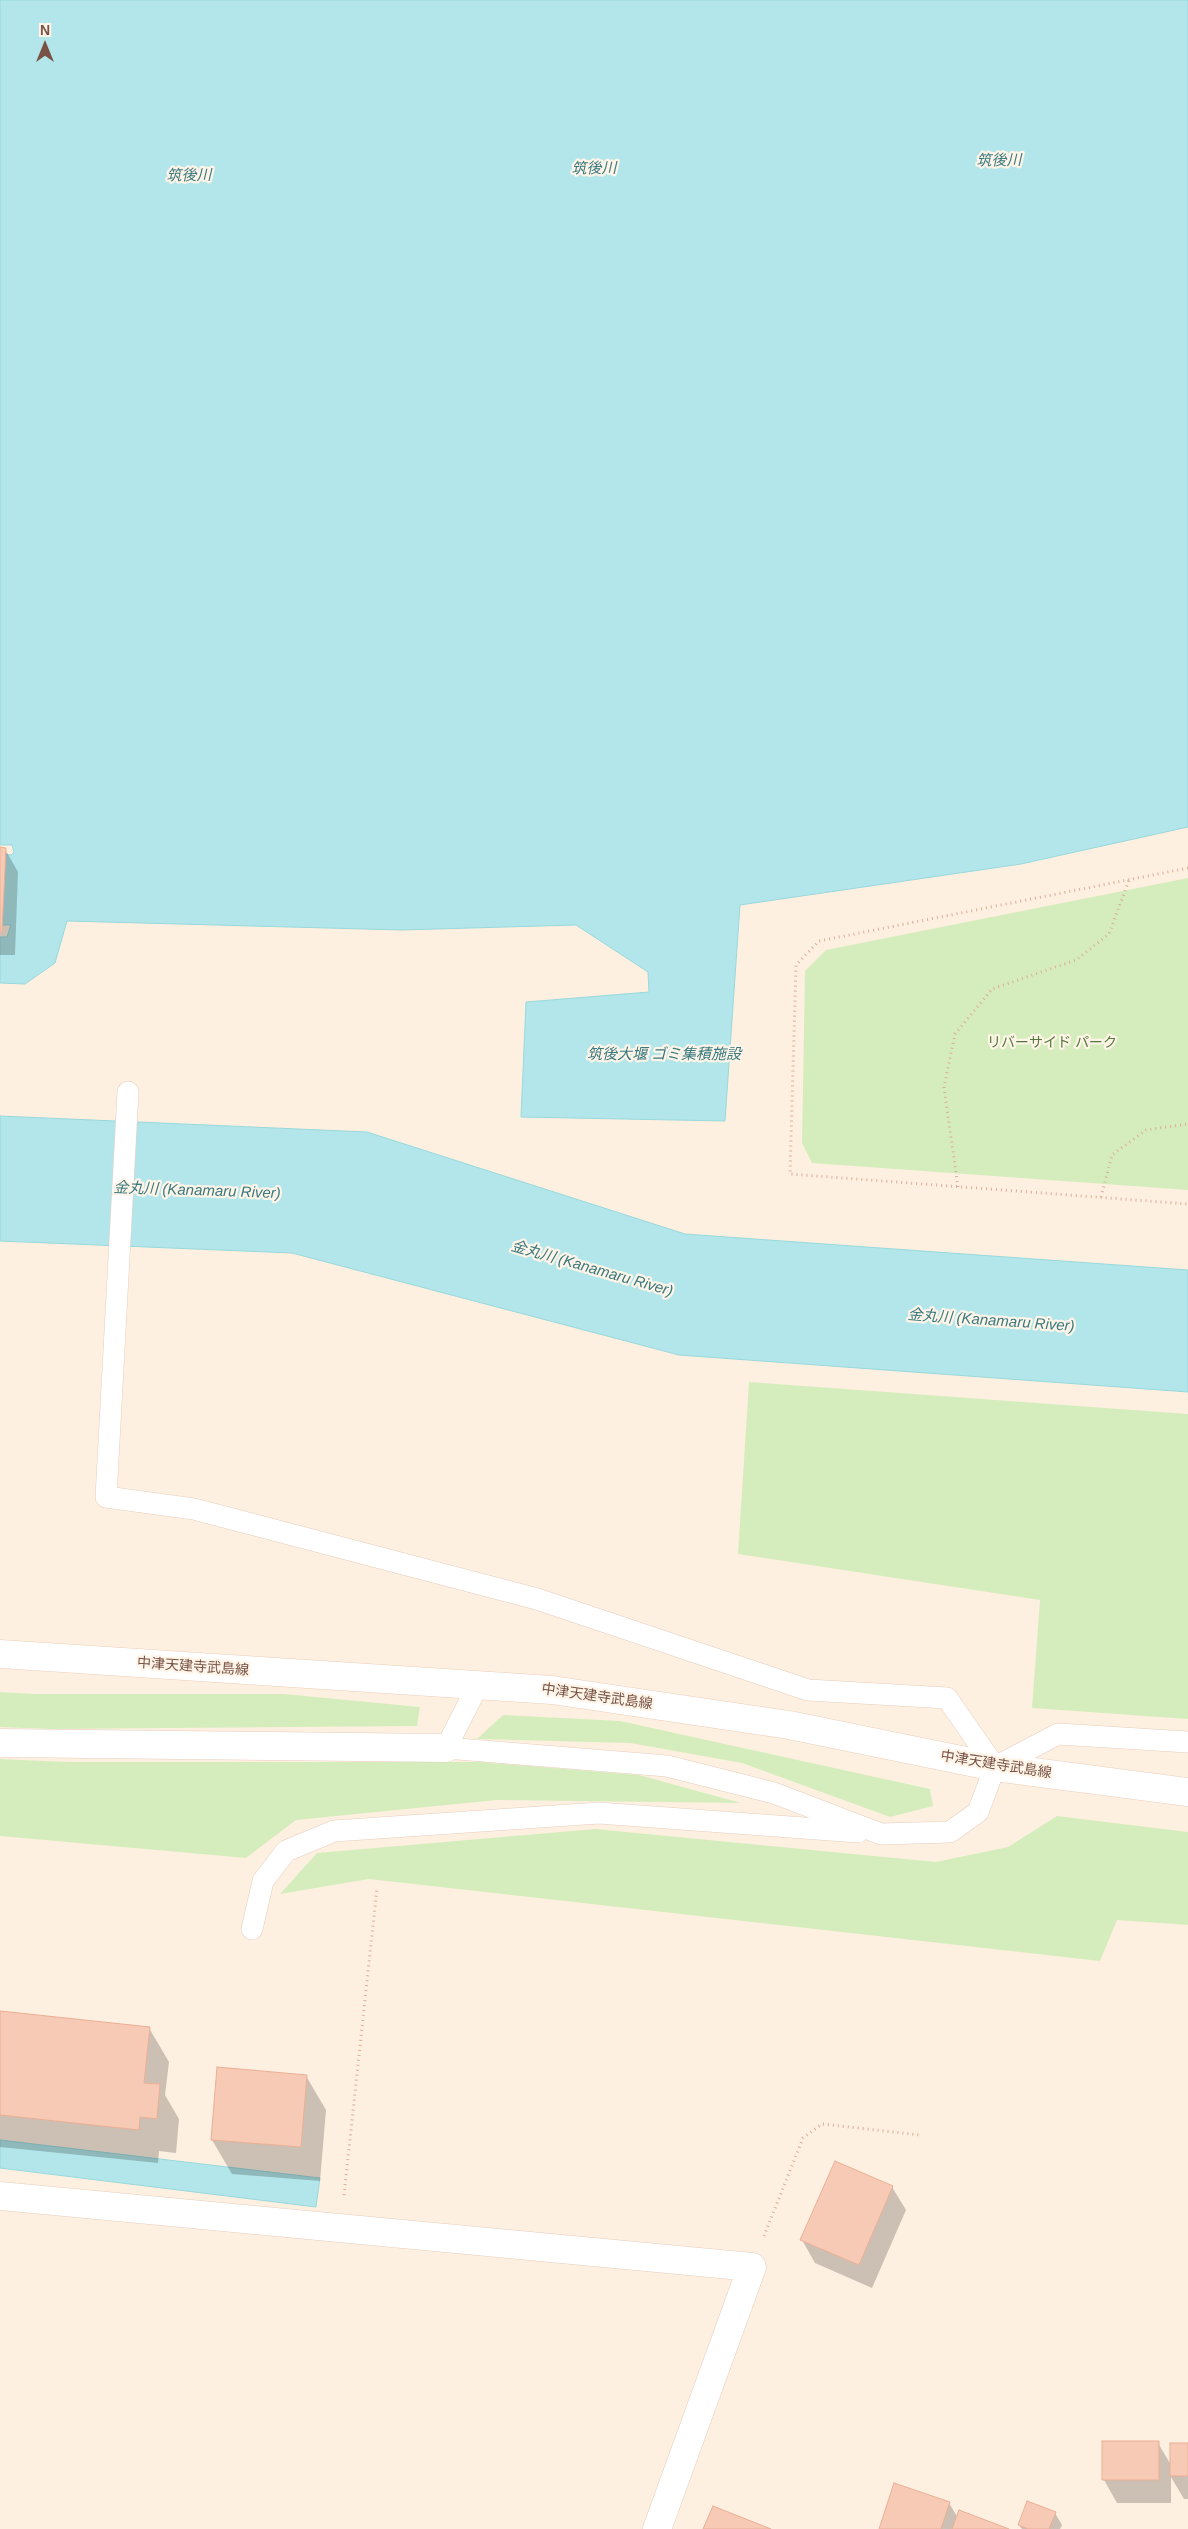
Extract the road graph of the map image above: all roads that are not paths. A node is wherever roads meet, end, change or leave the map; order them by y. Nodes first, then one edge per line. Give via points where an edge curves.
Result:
1 (128, 1092) dead end
2 (0, 1654) edge
3 (478, 1685) junction
4 (1188, 1742) edge
5 (0, 1743) edge
6 (446, 1748) junction
7 (994, 1767) junction
8 (1188, 1792) edge
9 (881, 1834) junction
10 (252, 1929) dead end
11 (0, 2196) edge
12 (657, 2529) edge

1 - 7 lane via 106,1497 194,1509 537,1599 808,1690 947,1698
2 - 3 street, 中津天建寺武島線
3 - 6 lane
3 - 7 street, 中津天建寺武島線 via 552,1690 789,1725
4 - 7 lane via 1058,1734
5 - 6 street
6 - 9 lane via 667,1766 774,1793
7 - 8 street, 中津天建寺武島線
7 - 9 lane via 978,1812 950,1832
9 - 10 lane via 599,1814 334,1830 286,1851 263,1881
11 - 12 street via 752,2267

